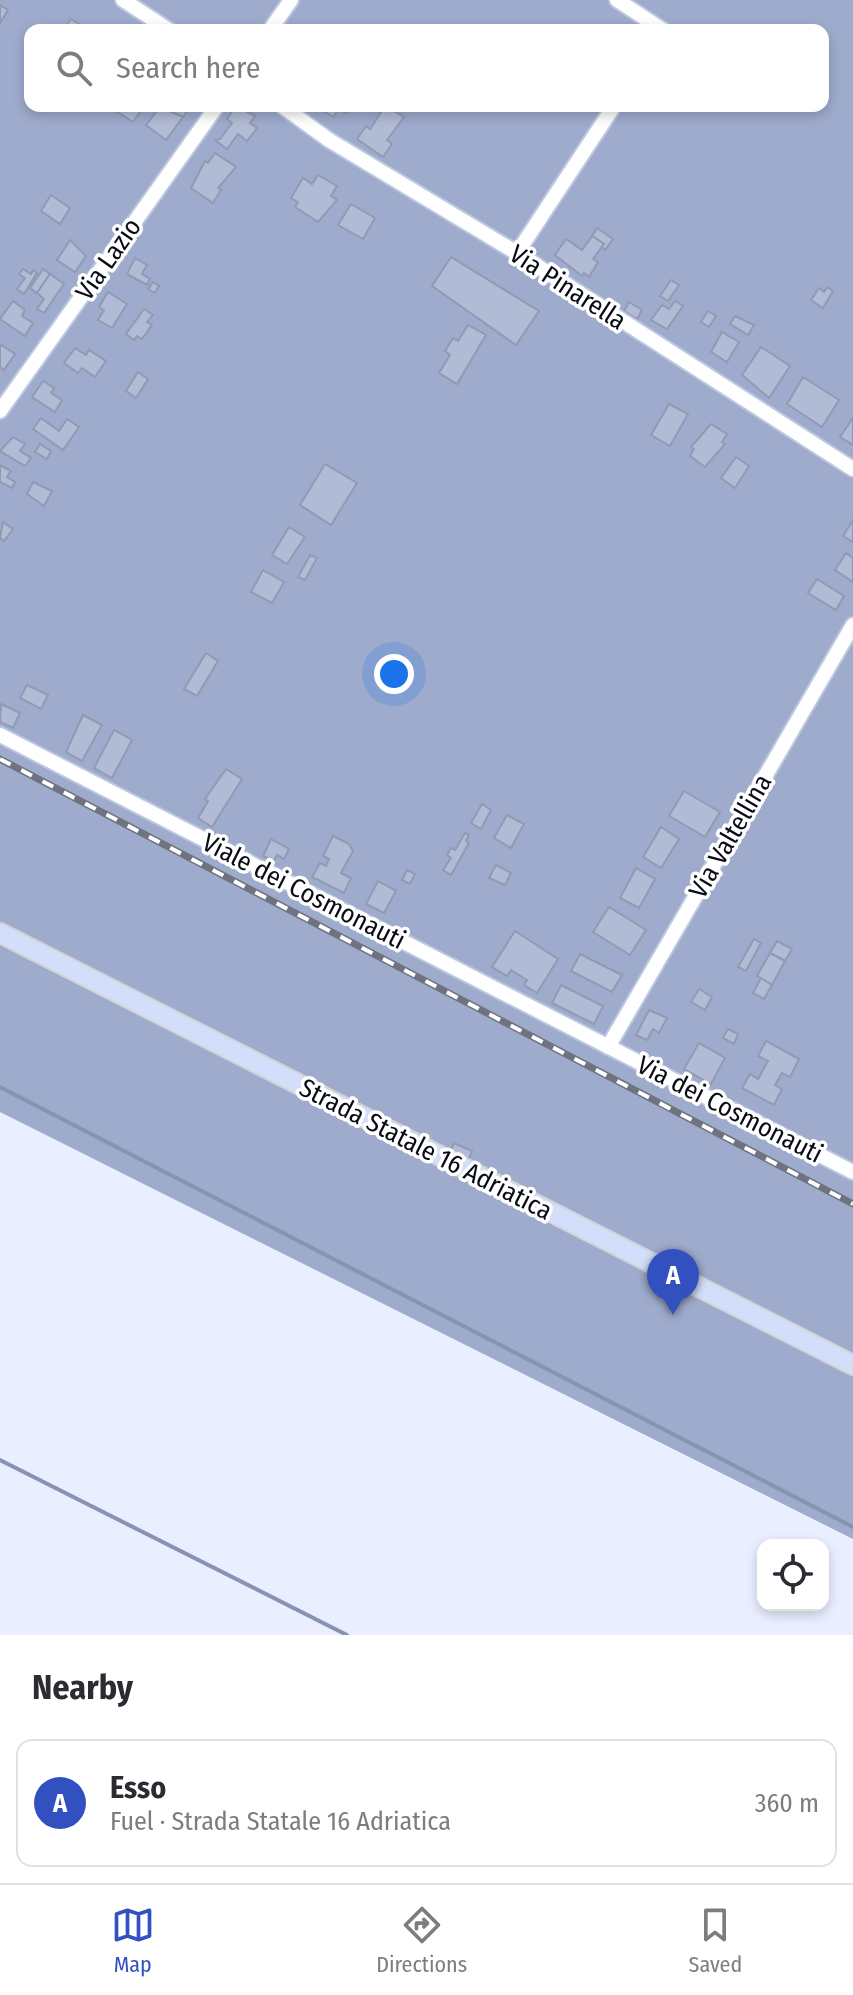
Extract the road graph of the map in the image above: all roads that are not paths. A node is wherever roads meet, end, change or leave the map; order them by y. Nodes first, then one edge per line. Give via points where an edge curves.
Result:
1 (123, 0) edge
2 (291, 0) edge
3 (617, 0) edge
4 (160, 24) edge
5 (274, 24) edge
6 (654, 24) edge
7 (213, 112) edge
8 (290, 112) edge
9 (610, 112) edge
10 (517, 253) junction
11 (0, 411) edge
12 (853, 469) edge
13 (853, 625) edge
14 (0, 735) edge
15 (0, 933) edge
16 (608, 1047) junction
17 (853, 1172) edge
18 (853, 1365) edge

1 - 4 street
2 - 5 street
3 - 6 street
7 - 11 street, Via Lazio
8 - 10 street, Via Pinarella
9 - 10 street
10 - 12 street, Via Pinarella
13 - 16 street, Via Valtellina
14 - 16 street, Viale dei Cosmonauti
15 - 18 main road, Strada Statale 16 Adriatica
16 - 17 street, Via dei Cosmonauti

